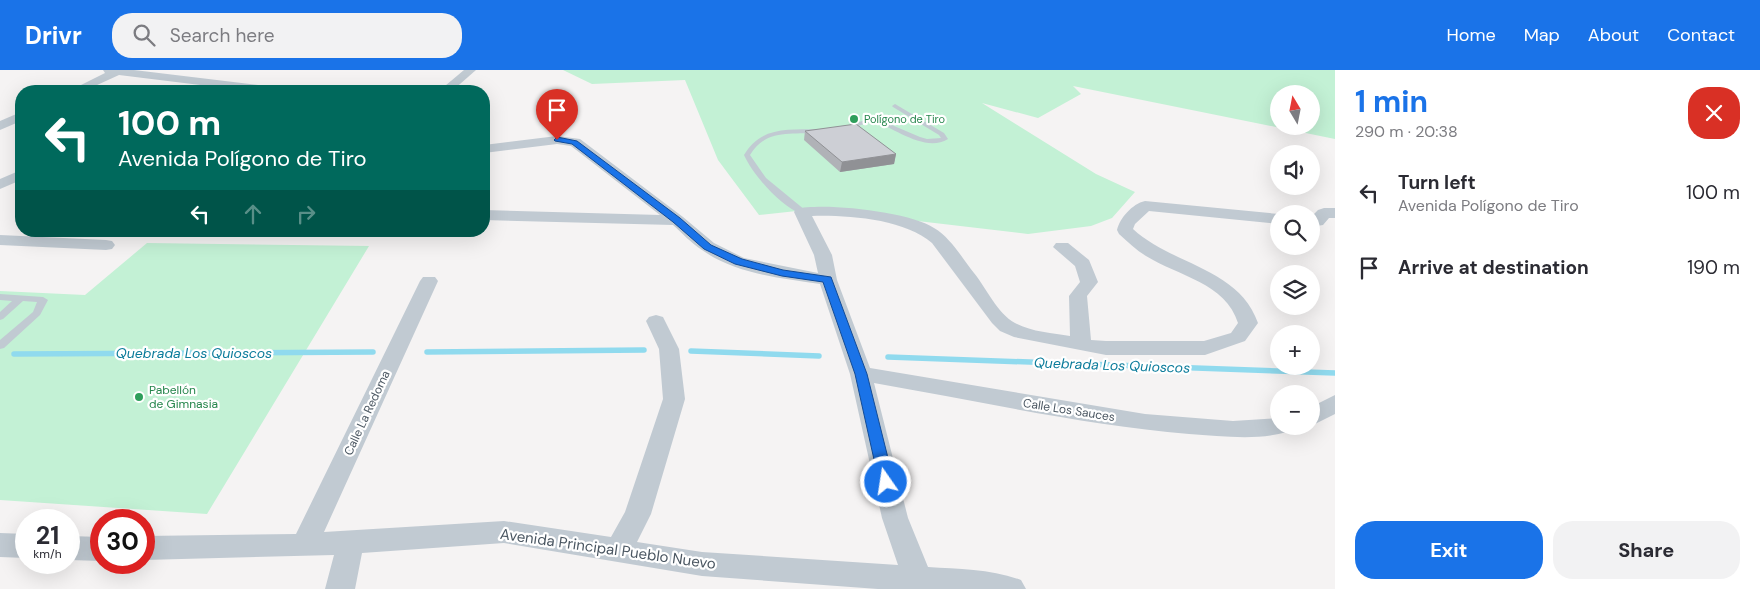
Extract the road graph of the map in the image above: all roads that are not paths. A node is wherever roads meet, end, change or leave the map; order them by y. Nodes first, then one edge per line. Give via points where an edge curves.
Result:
1 (471, 70) edge
2 (113, 71) edge
3 (86, 85) edge
4 (226, 85) edge
5 (452, 85) edge
6 (895, 106) dead end
7 (15, 119) edge
8 (0, 126) edge
9 (827, 130) edge
10 (835, 130) edge
11 (490, 148) edge
12 (15, 177) edge
13 (0, 185) edge
14 (802, 212) junction
15 (1335, 213) edge
16 (490, 215) edge
17 (1270, 218) edge
18 (1320, 218) edge
19 (677, 220) junction
20 (0, 240) edge
21 (106, 246) dead end
22 (1062, 247) dead end
23 (828, 280) junction
24 (429, 281) dead end
25 (0, 297) edge
26 (22, 298) junction
27 (0, 317) edge
28 (656, 321) dead end
29 (1081, 345) junction
30 (0, 346) edge
31 (861, 374) junction
32 (1335, 403) edge
33 (1320, 412) edge
34 (1270, 427) edge
35 (351, 542) junction
36 (0, 545) edge
37 (304, 545) junction
38 (15, 546) edge
39 (155, 548) edge
40 (618, 550) junction
41 (921, 585) edge
42 (340, 589) edge
43 (1011, 589) edge

1 - 5 street
2 - 3 street
2 - 4 street
6 - 10 lane via 942,134 945,139 926,140 873,120
7 - 8 street
9 - 14 lane via 762,137 751,145 747,155 751,166
11 - 19 street via 557,140 575,142
12 - 13 street
14 - 23 street via 823,255
14 - 29 street via 873,216 927,230 938,239 1008,327 1021,333
15 - 18 street via 1324,213
16 - 19 street
17 - 29 street via 1145,206 1127,222 1125,230 1133,241 1172,265 1228,292 1242,306 1248,323 1238,336 1205,348
19 - 23 street via 708,247 738,262
20 - 21 street
22 - 29 street via 1083,264 1089,282 1078,296
23 - 31 street
24 - 37 street, Calle La Redoma
25 - 26 lane
26 - 27 lane
26 - 30 lane via 43,300 37,313
28 - 40 street via 669,349 674,399 638,514
31 - 34 street, Calle Los Sauces via 1145,422 1233,429
31 - 41 street via 895,518
32 - 33 street
35 - 37 street, Avenida Principal Pueblo Nuevo
35 - 40 street, Avenida Principal Pueblo Nuevo via 504,532
35 - 42 street
36 - 38 street
37 - 39 street, Avenida Principal Pueblo Nuevo
40 - 41 street, Avenida Principal Pueblo Nuevo via 702,564
41 - 43 street, Avenida Principal Pueblo Nuevo via 986,584

